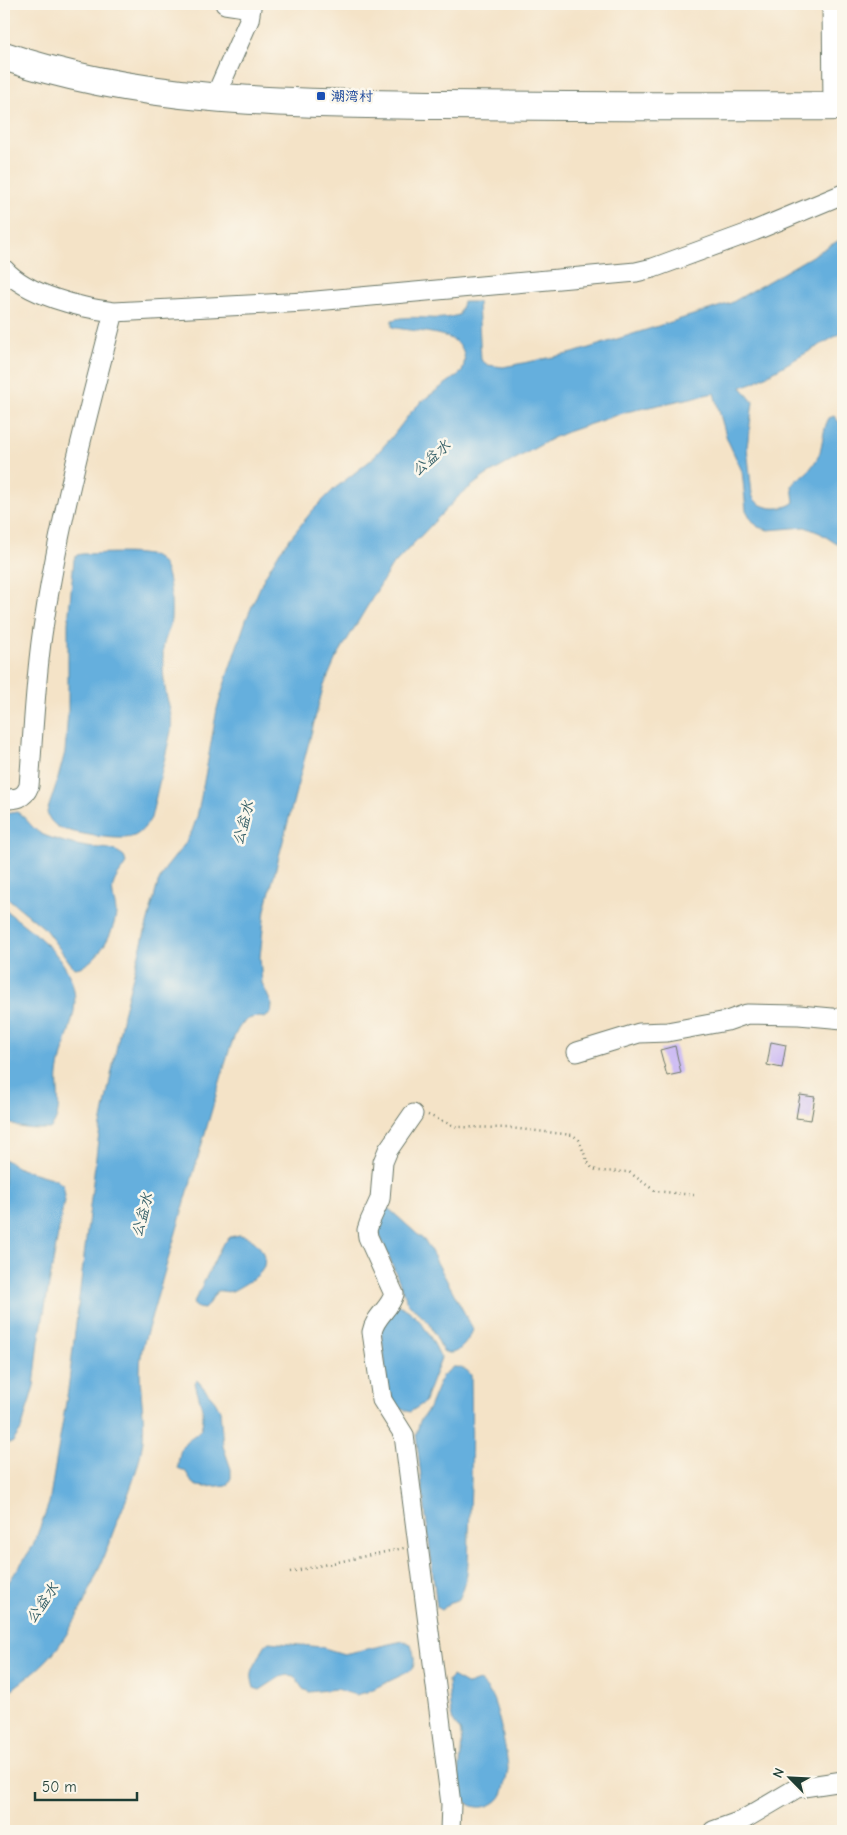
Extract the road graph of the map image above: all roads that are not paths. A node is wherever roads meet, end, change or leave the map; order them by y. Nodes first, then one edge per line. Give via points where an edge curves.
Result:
1 (225, 4) edge
2 (832, 4) edge
3 (4, 56) edge
4 (215, 97) junction
5 (838, 106) edge
6 (843, 194) edge
7 (4, 270) edge
8 (114, 312) junction
9 (4, 799) edge
10 (843, 1019) edge
11 (577, 1052) dead end
12 (412, 1114) road end
13 (843, 1781) edge
14 (450, 1831) edge
15 (713, 1831) edge

1 - 4 street via 251,8 249,20
2 - 5 street
3 - 4 highway via 115,84
4 - 5 highway via 297,103
6 - 8 street via 754,231 636,272 305,302
7 - 8 street via 53,298 93,310
8 - 9 street via 83,431 42,635 29,786 23,797
10 - 11 street via 747,1014 667,1032 639,1033
12 - 14 street via 382,1162 380,1198 367,1230 394,1294 372,1332 382,1400 404,1436 452,1804
13 - 15 street via 797,1788 741,1821

